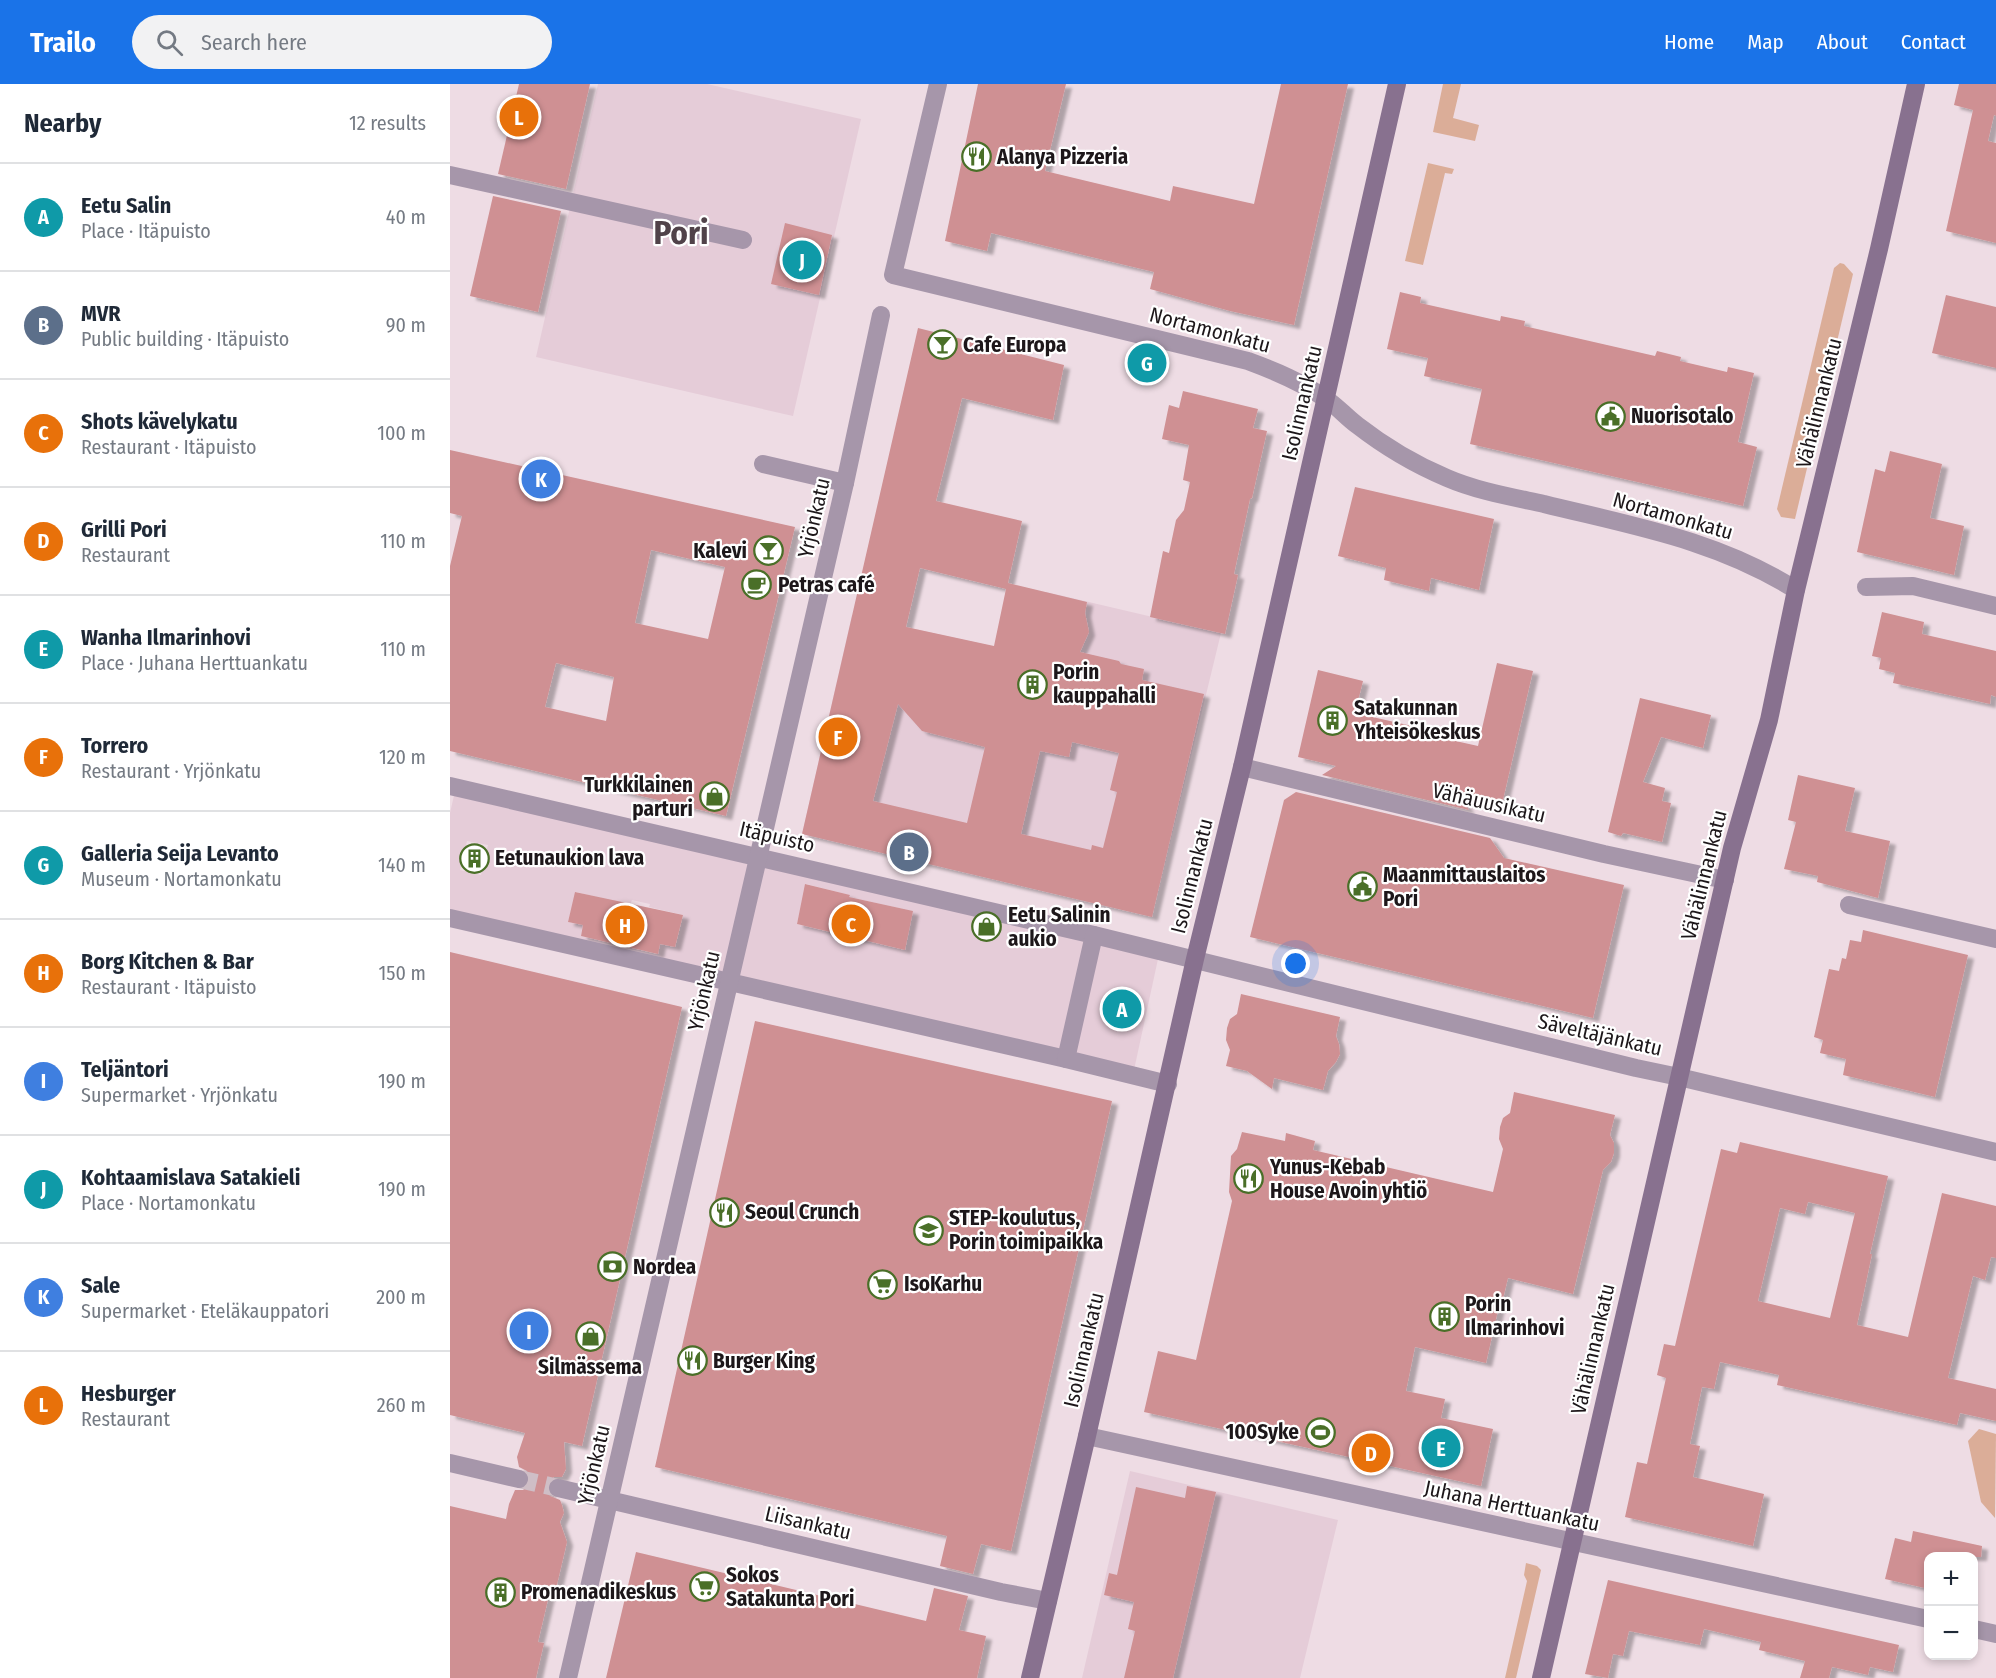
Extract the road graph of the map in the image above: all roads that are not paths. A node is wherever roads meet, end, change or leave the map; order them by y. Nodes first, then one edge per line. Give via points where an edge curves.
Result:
1 (938, 84) edge
2 (1397, 84) edge
3 (1916, 84) edge
4 (450, 175) edge
5 (743, 240) dead end
6 (881, 315) dead end
7 (1326, 398) junction
8 (763, 465) dead end
9 (845, 483) junction
10 (1866, 587) dead end
11 (1796, 590) junction
12 (1996, 606) edge
13 (1242, 767) junction
14 (450, 786) edge
15 (759, 856) junction
16 (1725, 880) junction
17 (1849, 904) dead end
18 (450, 918) edge
19 (1094, 935) junction
20 (1996, 939) edge
21 (1195, 959) junction
22 (729, 981) junction
23 (1066, 1059) junction
24 (1679, 1077) junction
25 (1168, 1084) junction
26 (1996, 1152) edge
27 (1087, 1436) junction
28 (450, 1463) edge
29 (519, 1479) tunnel mouth
30 (558, 1488) tunnel mouth
31 (609, 1500) junction
32 (1572, 1542) junction
33 (1048, 1601) junction
34 (1924, 1618) edge
35 (1978, 1630) edge
36 (1996, 1634) edge
37 (568, 1678) edge
38 (1030, 1678) edge
39 (1541, 1678) edge

1 - 7 street, Nortamonkatu via 893,275 1248,361
2 - 7 main road, Isolinnankatu
3 - 11 main road, Vähälinnankatu
4 - 5 street
6 - 9 street, Yrjönkatu
7 - 11 street, Nortamonkatu via 1358,426 1448,479 1678,536 1735,557
7 - 13 main road, Isolinnankatu
8 - 9 street
9 - 15 street, Yrjönkatu
10 - 12 street via 1913,586
11 - 16 main road, Vähälinnankatu via 1769,720
13 - 16 street, Vähäuusikatu
13 - 21 main road, Isolinnankatu
14 - 15 street, Itäpuisto
15 - 19 street, Itäpuisto
15 - 22 street, Yrjönkatu
16 - 24 main road, Vähälinnankatu
17 - 20 street
18 - 22 street
19 - 21 street, Itäpuisto
19 - 23 street
21 - 24 street, Säveltäjänkatu
21 - 25 main road, Isolinnankatu
22 - 23 street
22 - 31 street, Yrjönkatu
23 - 25 street
24 - 26 street, Säveltäjänkatu
24 - 32 main road, Vähälinnankatu
25 - 27 main road, Isolinnankatu
27 - 32 street, Juhana Herttuankatu
27 - 33 main road, Isolinnankatu
28 - 29 street
30 - 31 street, Liisankatu
31 - 33 street, Liisankatu
31 - 37 street, Yrjönkatu
32 - 34 street, Juhana Herttuankatu
32 - 39 main road, Vähälinnankatu
33 - 38 main road, Isolinnankatu
35 - 36 street

